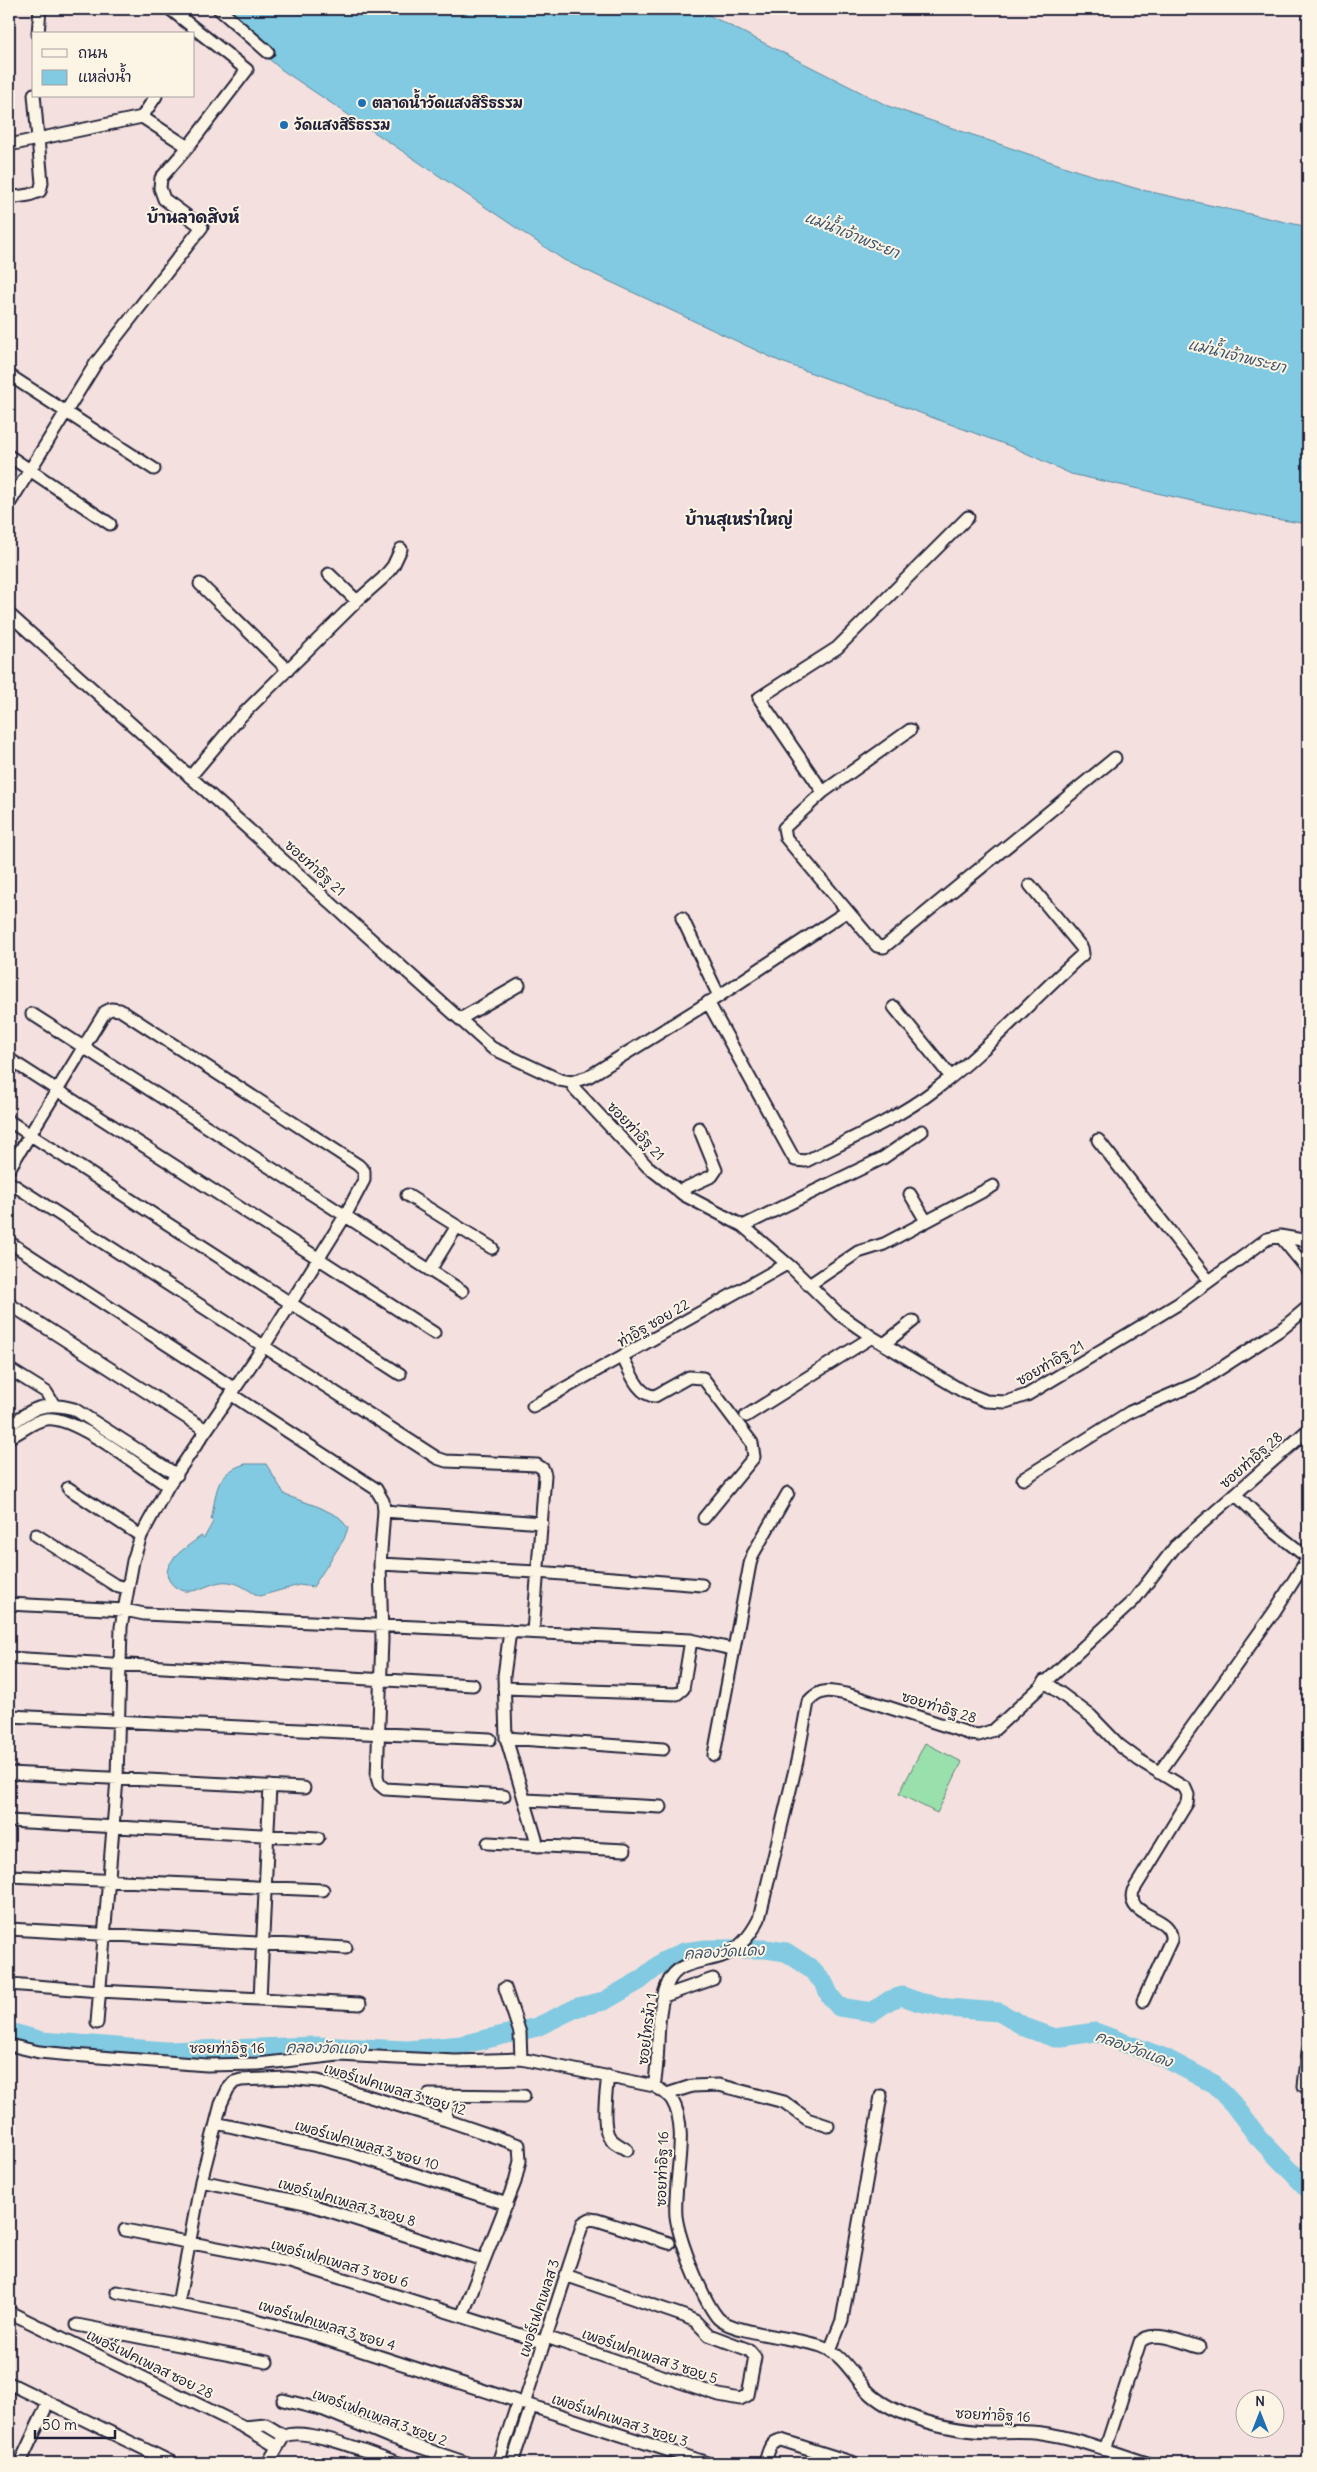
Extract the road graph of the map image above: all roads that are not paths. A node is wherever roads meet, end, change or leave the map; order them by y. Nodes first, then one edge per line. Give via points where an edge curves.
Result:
1 (40, 9) edge
2 (170, 9) edge
3 (219, 9) edge
4 (38, 32) edge
5 (193, 32) edge
6 (197, 36) edge
7 (268, 52) dead end
8 (34, 98) edge
9 (152, 98) edge
10 (142, 117) junction
11 (37, 139) junction
12 (9, 144) edge
13 (188, 147) junction
14 (9, 198) edge
15 (9, 374) edge
16 (66, 410) junction
17 (9, 456) edge
18 (154, 469) dead end
19 (31, 470) junction
20 (9, 504) edge
21 (968, 517) dead end
22 (110, 524) dead end
23 (401, 549) dead end
24 (329, 574) dead end
25 (200, 584) dead end
26 (357, 601) junction
27 (9, 614) edge
28 (288, 670) junction
29 (910, 730) dead end
30 (1115, 758) dead end
31 (190, 777) junction
32 (823, 792) junction
33 (1030, 885) dead end
34 (846, 912) junction
35 (682, 918) dead end
36 (519, 984) dead end
37 (718, 996) junction
38 (708, 1002) junction
39 (894, 1008) dead end
40 (32, 1014) dead end
41 (460, 1020) junction
42 (84, 1048) junction
43 (9, 1060) edge
44 (951, 1077) junction
45 (571, 1082) junction
46 (58, 1091) junction
47 (9, 1121) edge
48 (699, 1128) dead end
49 (922, 1131) dead end
50 (30, 1135) junction
51 (1098, 1140) dead end
52 (9, 1169) edge
53 (9, 1182) edge
54 (993, 1186) dead end
55 (679, 1191) junction
56 (910, 1194) dead end
57 (407, 1195) dead end
58 (345, 1216) junction
59 (926, 1221) junction
60 (457, 1226) junction
61 (743, 1226) junction
62 (1280, 1236) junction
63 (1308, 1241) edge
64 (9, 1242) edge
65 (492, 1248) dead end
66 (318, 1259) junction
67 (787, 1264) junction
68 (430, 1270) junction
69 (1308, 1270) edge
70 (1209, 1281) junction
71 (810, 1285) junction
72 (462, 1291) dead end
73 (291, 1303) junction
74 (9, 1304) edge
75 (1308, 1307) edge
76 (913, 1321) dead end
77 (434, 1334) dead end
78 (872, 1337) junction
79 (884, 1344) junction
80 (264, 1346) junction
81 (623, 1358) junction
82 (9, 1369) edge
83 (400, 1374) dead end
84 (234, 1392) junction
85 (54, 1405) junction
86 (533, 1406) dead end
87 (746, 1416) dead end
88 (206, 1430) junction
89 (1308, 1430) edge
90 (10, 1432) edge
91 (176, 1475) junction
92 (1023, 1479) dead end
93 (168, 1486) junction
94 (68, 1488) dead end
95 (788, 1493) dead end
96 (1236, 1494) junction
97 (384, 1511) junction
98 (704, 1518) dead end
99 (542, 1523) junction
100 (36, 1535) dead end
101 (141, 1536) junction
102 (1308, 1558) edge
103 (380, 1564) junction
104 (537, 1572) junction
105 (702, 1585) dead end
106 (127, 1588) junction
107 (9, 1604) edge
108 (125, 1610) junction
109 (381, 1626) junction
110 (510, 1631) junction
111 (533, 1632) junction
112 (691, 1640) junction
113 (732, 1649) junction
114 (9, 1658) edge
115 (121, 1666) junction
116 (380, 1679) junction
117 (1044, 1681) junction
118 (473, 1685) dead end
119 (504, 1688) junction
120 (9, 1716) edge
121 (119, 1721) junction
122 (377, 1734) junction
123 (506, 1738) junction
124 (490, 1739) dead end
125 (663, 1749) dead end
126 (714, 1755) dead end
127 (9, 1773) edge
128 (1160, 1773) junction
129 (117, 1778) junction
130 (270, 1786) junction
131 (304, 1788) dead end
132 (504, 1796) dead end
133 (526, 1800) junction
134 (661, 1807) dead end
135 (9, 1821) edge
136 (113, 1826) junction
137 (268, 1835) junction
138 (318, 1838) dead end
139 (488, 1844) dead end
140 (538, 1846) junction
141 (625, 1850) dead end
142 (9, 1876) edge
143 (108, 1880) junction
144 (265, 1887) junction
145 (323, 1890) dead end
146 (9, 1929) edge
147 (104, 1935) junction
148 (262, 1944) junction
149 (346, 1948) dead end
150 (726, 1954) joint
151 (713, 1979) dead end
152 (9, 1984) edge
153 (505, 1988) dead end
154 (100, 1991) junction
155 (664, 1996) junction
156 (260, 1998) junction
157 (1143, 2001) dead end
158 (360, 2004) dead end
159 (97, 2023) dead end
160 (9, 2045) edge
161 (1308, 2052) edge
162 (521, 2059) junction
163 (608, 2076) junction
164 (654, 2086) junction
165 (1304, 2086) dead end
166 (668, 2094) junction
167 (429, 2095) dead end
168 (448, 2096) junction
169 (524, 2096) dead end
170 (881, 2096) dead end
171 (446, 2120) junction
172 (216, 2122) junction
173 (828, 2126) dead end
174 (627, 2150) dead end
175 (201, 2181) junction
176 (507, 2204) junction
177 (125, 2230) dead end
178 (189, 2242) junction
179 (669, 2242) dead end
180 (483, 2260) junction
181 (565, 2275) junction
182 (116, 2292) dead end
183 (178, 2304) junction
184 (9, 2312) edge
185 (462, 2316) junction
186 (78, 2325) dead end
187 (94, 2329) junction
188 (545, 2339) junction
189 (1199, 2347) dead end
190 (89, 2350) junction
191 (830, 2350) junction
192 (267, 2362) dead end
193 (9, 2383) edge
194 (283, 2400) dead end
195 (48, 2402) junction
196 (524, 2404) junction
197 (244, 2427) junction
198 (284, 2436) junction
199 (276, 2446) junction
200 (1105, 2450) junction
201 (9, 2460) edge
202 (18, 2463) edge
203 (173, 2463) edge
204 (268, 2463) edge
205 (399, 2463) edge
206 (467, 2463) edge
207 (498, 2463) edge
208 (512, 2463) edge
209 (706, 2463) edge
210 (765, 2463) edge
211 (854, 2463) edge
212 (1147, 2463) edge

1 - 4 street
2 - 5 street
3 - 7 street
6 - 13 street via 247,70
8 - 11 street
9 - 10 street
10 - 11 street
10 - 13 street
11 - 12 street
11 - 14 street via 40,191
13 - 16 street via 161,178 160,188 164,199 202,226 96,363
15 - 16 street
16 - 18 street
16 - 19 street
17 - 19 street
19 - 20 street
19 - 22 street
21 - 32 street via 837,648 759,698
23 - 26 street via 393,566
24 - 26 street
25 - 28 street
26 - 28 street
27 - 31 street, ซอยท่าอิฐ 21
28 - 31 street via 241,716
29 - 32 street
30 - 34 street via 884,947 876,946
31 - 41 street, ซอยท่าอิฐ 21
32 - 34 street via 784,828 786,838
33 - 44 street via 1082,948 1083,954
34 - 37 street
35 - 37 street
36 - 41 street
37 - 38 street
38 - 44 street via 795,1160 806,1161 900,1114
38 - 45 street via 588,1077
39 - 44 street
40 - 42 street
41 - 45 street, ซอยท่าอิฐ 21 via 492,1048 560,1080
42 - 46 street
42 - 58 street
42 - 58 street via 105,1012 120,1010 358,1165 364,1171 364,1180
43 - 46 street
45 - 55 street, ซอยท่าอิฐ 21 via 647,1166
46 - 50 street
46 - 66 street
47 - 50 street
48 - 55 street via 716,1170 712,1176
49 - 61 street via 883,1158
50 - 52 street
50 - 73 street
51 - 70 street
53 - 80 street
54 - 59 street
55 - 61 street, ซอยท่าอิฐ 21
56 - 59 street
57 - 60 street
58 - 66 street
58 - 68 street
59 - 71 street via 884,1244 858,1252
60 - 65 street
60 - 68 street
61 - 67 street, ซอยท่าอิฐ 21
62 - 63 street
62 - 69 street
62 - 70 street, ซอยท่าอิฐ 21 via 1266,1239
64 - 84 street
66 - 73 street
66 - 77 street
67 - 71 street, ซอยท่าอิฐ 21
67 - 81 street, ท่าอิฐ ซอย 22
68 - 72 street
70 - 79 street, ซอยท่าอิฐ 21 via 1178,1304 1027,1395 1006,1402 986,1400 964,1392
71 - 78 street, ซอยท่าอิฐ 21 via 840,1314
73 - 80 street
73 - 83 street
74 - 88 street
75 - 92 street via 1283,1328 1198,1383 1130,1412
76 - 79 street
78 - 79 street, ซอยท่าอิฐ 21
78 - 87 street
80 - 84 street
80 - 99 street via 437,1458 542,1469 545,1475
81 - 86 street, ท่าอิฐ ซอย 22
81 - 98 street via 641,1390 648,1396 655,1396 689,1377 703,1378 752,1443 754,1457
82 - 85 street via 46,1392
84 - 88 street
84 - 97 street via 376,1489
85 - 90 street via 30,1410
85 - 91 street via 87,1415
88 - 91 street
89 - 96 street, ซอยท่าอิฐ 28
90 - 93 street via 46,1419 68,1422
91 - 93 street
93 - 101 street
94 - 101 street
95 - 113 street via 753,1554
96 - 102 street
96 - 117 street, ซอยท่าอิฐ 28 via 1175,1547 1134,1600
97 - 99 street
97 - 103 street
99 - 104 street
100 - 106 street via 115,1585
101 - 106 street
102 - 128 street via 1274,1612
103 - 104 street
103 - 109 street
104 - 105 street
104 - 111 street
106 - 108 street
107 - 108 street
108 - 109 street via 144,1614
108 - 115 street via 121,1627
109 - 110 street
109 - 116 street
110 - 111 street
110 - 119 street
111 - 112 street
112 - 113 street
112 - 119 street via 683,1689 677,1694
113 - 126 street
114 - 115 street
115 - 116 street
115 - 121 street
116 - 118 street
116 - 122 street
117 - 128 street via 1091,1716 1119,1744
117 - 150 street, ซอยท่าอิฐ 28 via 994,1730 979,1735 832,1690 821,1690 815,1694 808,1702 761,1911 753,1930
119 - 123 street
120 - 121 street
121 - 122 street
121 - 129 street
122 - 124 street
122 - 132 street via 377,1777 385,1789
123 - 125 street
123 - 133 street
127 - 129 street
128 - 157 street via 1185,1788 1188,1795 1187,1803 1131,1899 1134,1906 1172,1932
129 - 130 street
129 - 136 street
130 - 131 street
130 - 137 street
133 - 134 street
133 - 140 street
135 - 136 street
136 - 137 street
136 - 143 street
137 - 138 street
137 - 144 street
139 - 140 street
140 - 141 street
142 - 143 street
143 - 144 street
143 - 147 street
144 - 145 street
144 - 148 street
146 - 147 street
147 - 148 street
147 - 154 street
148 - 149 street
148 - 156 street
150 - 155 street, ซอยไทรม้า 1 via 679,1969 668,1982
151 - 155 street
152 - 154 street
153 - 162 street via 520,2033
154 - 156 street
154 - 159 street
155 - 164 street, ซอยไทรม้า 1
156 - 158 street
160 - 162 street, ซอยท่าอิฐ 16 via 39,2052 207,2065 258,2064 338,2055 455,2061
161 - 165 street
162 - 163 street, ซอยท่าอิฐ 16
163 - 164 street, ซอยท่าอิฐ 16
163 - 174 street via 608,2133 614,2142
164 - 166 street, ซอยท่าอิฐ 16
166 - 173 street via 692,2086 719,2085 784,2102 807,2119
166 - 191 street, ซอยท่าอิฐ 16 via 678,2121 676,2196 680,2233 717,2318 730,2326 810,2342
167 - 168 street
168 - 169 street
168 - 171 street
170 - 191 street via 842,2320
171 - 172 street, เพอร์เฟคเพลส 3 ซอย 12 via 318,2081 287,2078 234,2082 221,2104
171 - 176 street, เพอร์เฟคเพลส 3 ซอย 12 via 519,2146 520,2161
172 - 175 street
172 - 176 street, เพอร์เฟคเพลส 3 ซอย 10 via 352,2154
175 - 178 street
175 - 180 street, เพอร์เฟคเพลส 3 ซอย 8 via 305,2203
176 - 180 street
177 - 178 street, เพอร์เฟคเพลส 3 ซอย 6
178 - 183 street
178 - 185 street, เพอร์เฟคเพลส 3 ซอย 6 via 290,2262
179 - 181 street, เพอร์เฟคเพลส 3 via 590,2219 583,2223
180 - 185 street
181 - 188 street, เพอร์เฟคเพลส 3
181 - 188 street, เพอร์เฟคเพลส 3 ซอย 5 via 684,2316 716,2339 753,2352 754,2370 746,2398 719,2395
182 - 183 street, เพอร์เฟคเพลส 3 ซอย 4
183 - 196 street, เพอร์เฟคเพลส 3 ซอย 4 via 310,2334
184 - 190 street, เพอร์เฟคเพลส ซอย 28
185 - 188 street, เพอร์เฟคเพลส 3 ซอย 6
186 - 187 street
187 - 190 street
187 - 192 street
188 - 196 street, เพอร์เฟคเพลส 3
189 - 200 street via 1160,2336 1144,2338 1140,2342
190 - 197 street, เพอร์เฟคเพลส ซอย 28
191 - 200 street, ซอยท่าอิฐ 16 via 848,2366 870,2394 905,2414 947,2428 1042,2433
193 - 195 street
194 - 206 street, เพอร์เฟคเพลส 3 ซอย 2 via 324,2410
195 - 202 street
195 - 203 street
196 - 207 street, เพอร์เฟคเพลส 3
196 - 208 street, เพอร์เฟคเพลส 3
196 - 209 street, เพอร์เฟคเพลส 3 ซอย 3
197 - 198 street via 266,2425
197 - 199 street, เพอร์เฟคเพลส ซอย 28
198 - 199 street
198 - 205 street via 295,2432 309,2434
199 - 204 street
200 - 212 street, ซอยท่าอิฐ 16
201 - 202 street
210 - 211 street via 770,2446 781,2440

